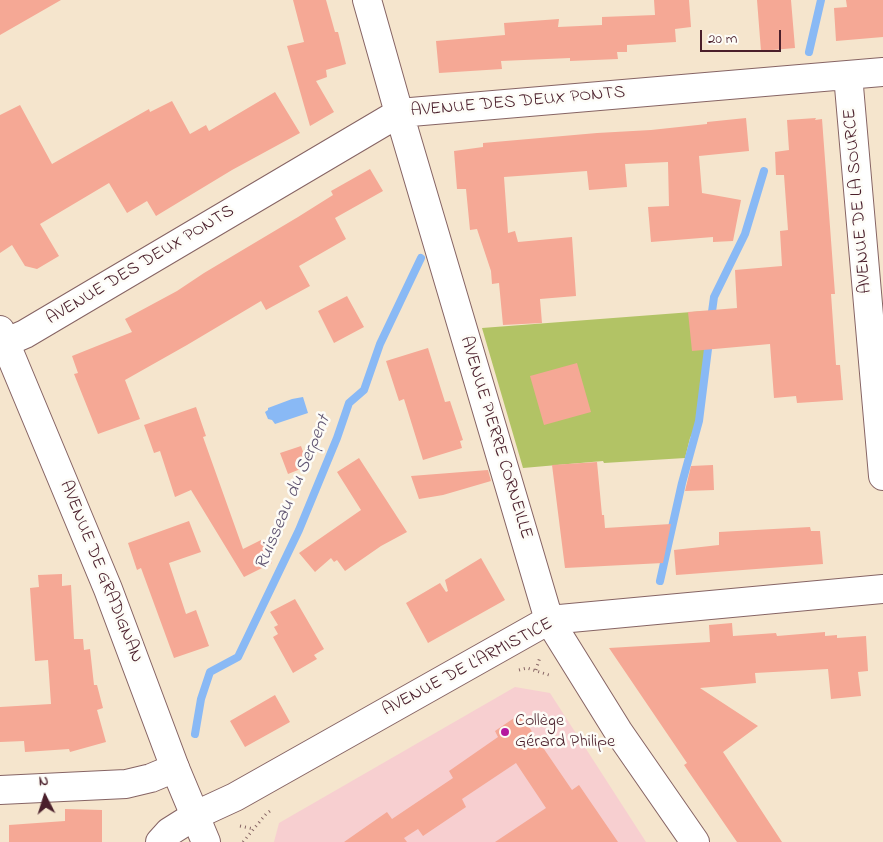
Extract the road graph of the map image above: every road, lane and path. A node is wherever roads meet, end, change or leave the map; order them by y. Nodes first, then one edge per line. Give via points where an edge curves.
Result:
1 (367, 0) edge
2 (883, 72) edge
3 (848, 75) junction
4 (398, 113) junction
5 (2, 340) edge
6 (883, 476) edge
7 (883, 589) edge
8 (549, 620) junction
9 (512, 672) dead end
10 (553, 678) dead end
11 (176, 768) junction
12 (0, 790) edge
13 (275, 809) dead end
14 (196, 815) junction
15 (160, 842) edge
16 (192, 842) edge
17 (206, 842) edge
18 (221, 842) edge
19 (243, 842) edge
20 (695, 842) edge

1 - 4 street, AVENUE PIERRE CORNEILLE
2 - 3 street, AVENUE DES DEUX PONTS
3 - 4 street, AVENUE DES DEUX PONTS
3 - 6 street, AVENUE DE LA SOURCE
4 - 5 street, AVENUE DES DEUX PONTS via 25,334
4 - 8 street, AVENUE PIERRE CORNEILLE
5 - 11 street, AVENUE DE GRADIGNAN via 108,588
7 - 8 street, AVENUE DE L'ARMISTICE
8 - 14 street, AVENUE DE L'ARMISTICE via 235,798
8 - 20 street, AVENUE PIERRE CORNEILLE via 618,731
9 - 10 path via 527,668
11 - 12 street via 126,784
11 - 14 street, AVENUE DE GRADIGNAN
13 - 19 path via 266,814
14 - 15 street, AVENUE DE L'ARMISTICE via 169,832
14 - 16 street
14 - 17 street, AVENUE DE GRADIGNAN
14 - 18 street, AVENUE DE GRADIGNAN

